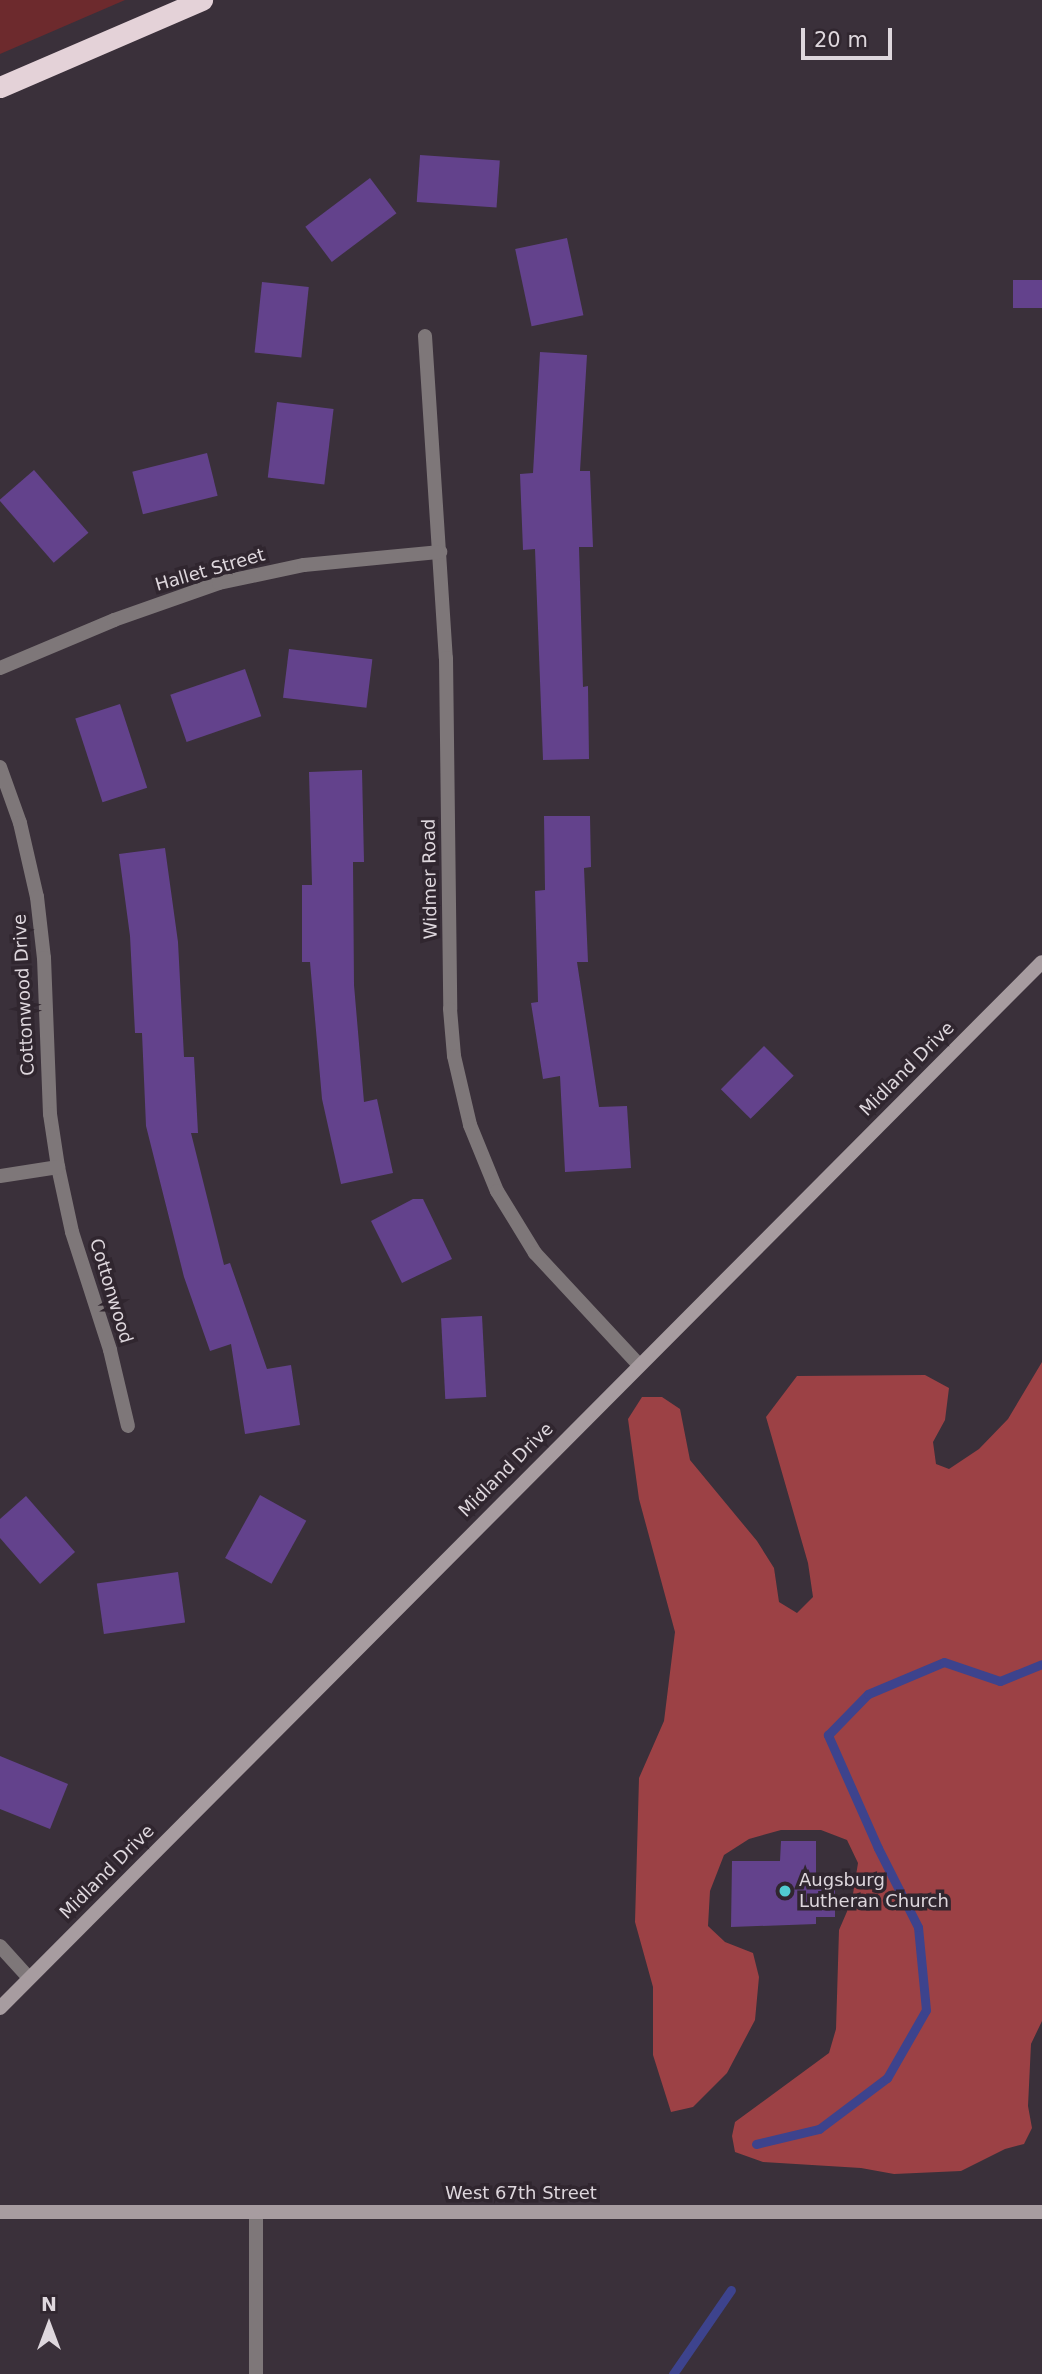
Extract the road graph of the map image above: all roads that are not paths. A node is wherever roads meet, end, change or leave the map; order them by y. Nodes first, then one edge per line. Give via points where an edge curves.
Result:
1 (202, 0) edge
2 (0, 87) edge
3 (425, 336) dead end
4 (440, 552) junction
5 (0, 668) edge
6 (0, 767) edge
7 (1042, 962) edge
8 (58, 1167) junction
9 (0, 1176) edge
10 (638, 1364) junction
11 (128, 1426) dead end
12 (0, 1947) edge
13 (29, 1978) junction
14 (0, 2008) edge
15 (0, 2212) edge
16 (256, 2212) junction
17 (1042, 2212) edge
18 (256, 2374) edge

1 - 2 highway
3 - 4 street, Widmer Road
4 - 5 street, Hallet Street via 304,565 219,583
4 - 10 street, Widmer Road via 446,658 450,1009 454,1056 470,1125 497,1191 535,1253
6 - 8 street, Cottonwood Drive via 20,823 37,897 50,1114
7 - 10 street, Midland Drive
8 - 9 street
8 - 11 street, Cottonwood
10 - 13 street, Midland Drive
12 - 13 street
13 - 14 street, Midland Drive
15 - 16 street, West 67th Street
16 - 17 street, West 67th Street
16 - 18 street

